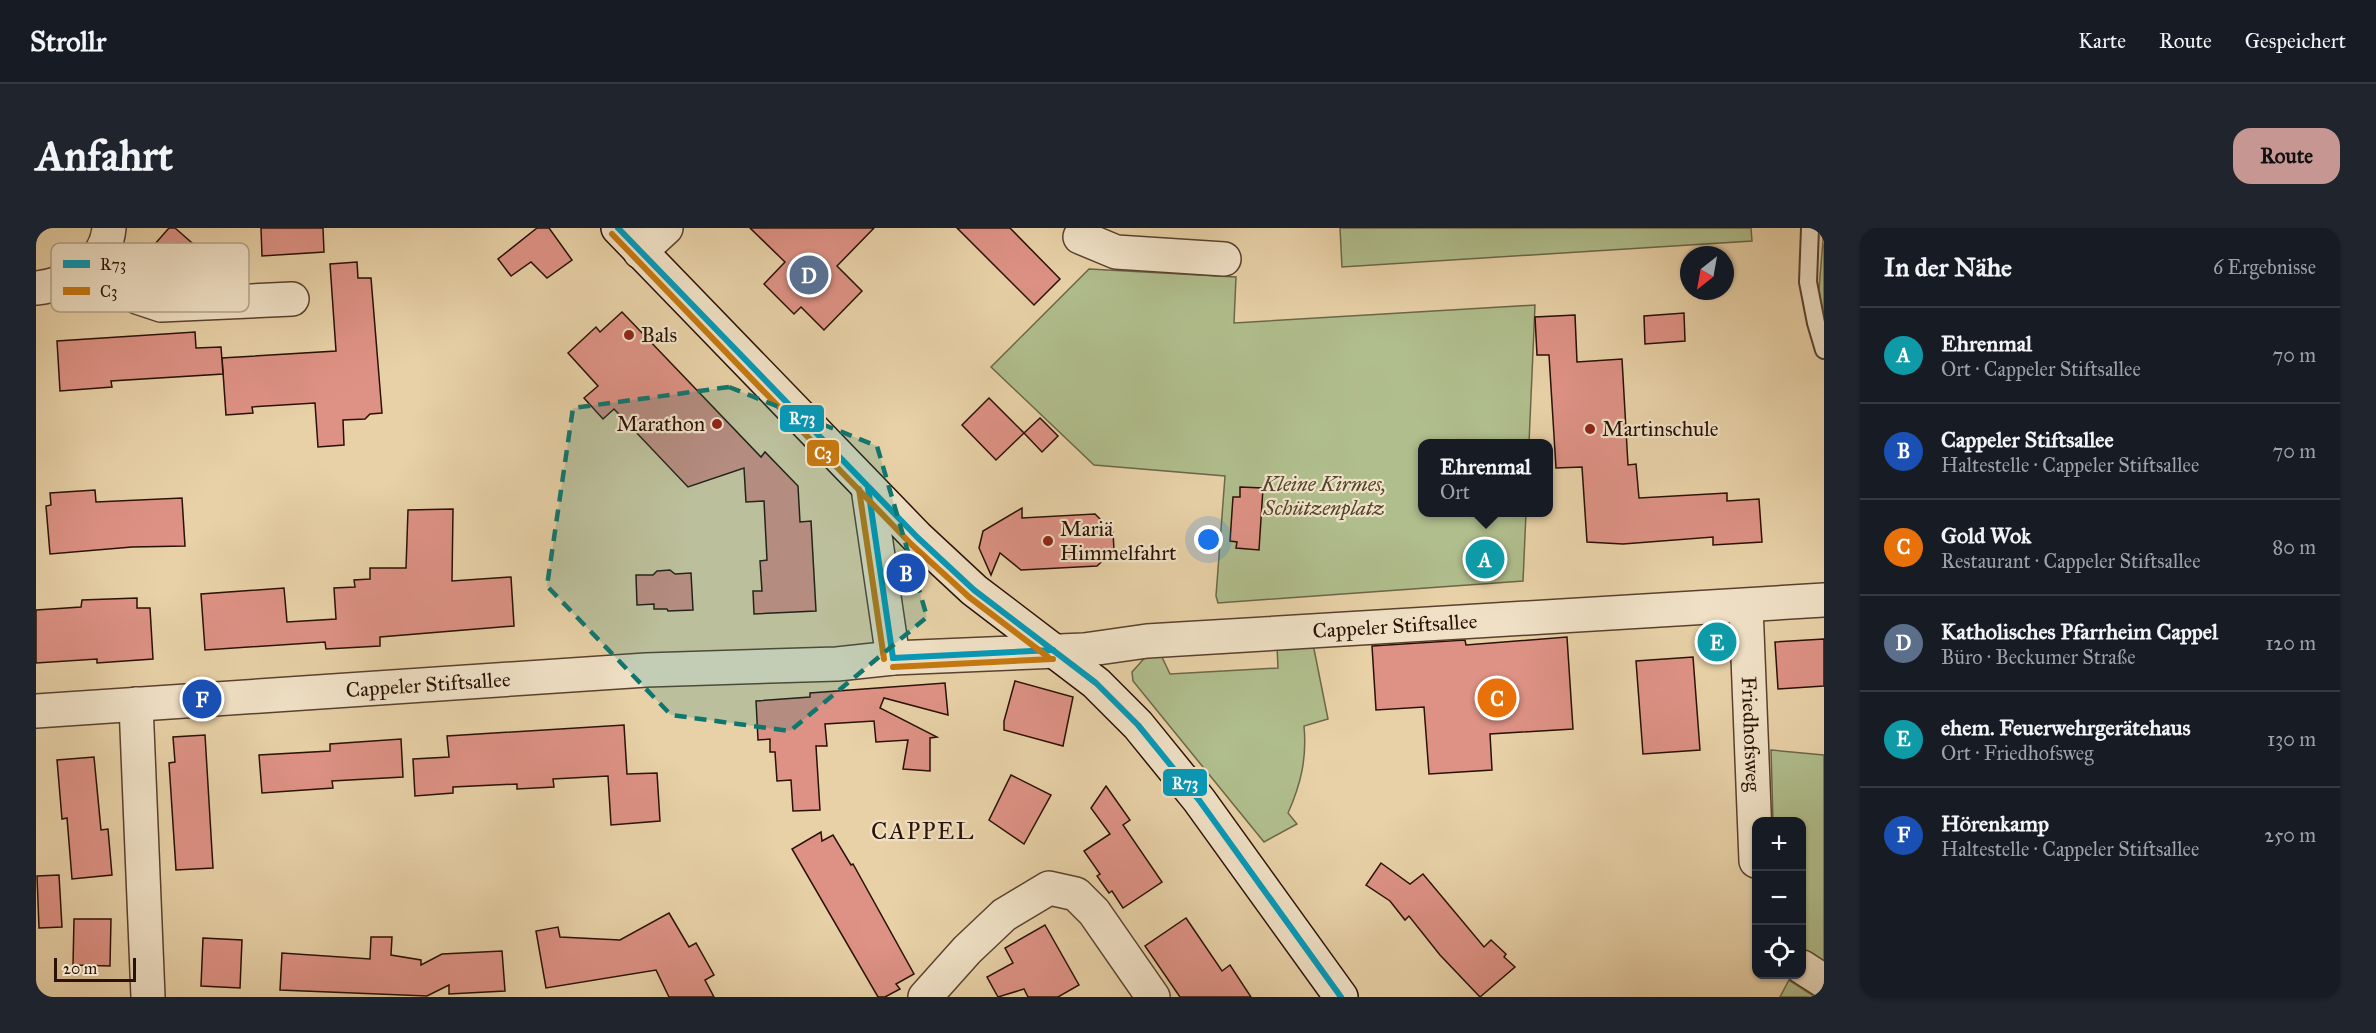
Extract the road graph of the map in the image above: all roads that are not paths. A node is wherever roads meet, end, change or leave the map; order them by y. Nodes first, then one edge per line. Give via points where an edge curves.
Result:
1 (618, 228) edge
2 (666, 228) edge
3 (1810, 228) edge
4 (1078, 231) edge
5 (640, 252) junction
6 (1224, 259) dead end
7 (51, 287) edge
8 (36, 288) edge
9 (292, 299) dead end
10 (249, 301) edge
11 (1824, 350) edge
12 (868, 488) junction
13 (1824, 600) edge
14 (1746, 606) junction
15 (1053, 650) junction
16 (893, 658) junction
17 (136, 704) junction
18 (36, 711) edge
19 (1754, 817) edge
20 (1806, 970) edge
21 (1824, 981) edge
22 (148, 997) edge
23 (925, 997) edge
24 (1153, 997) edge
25 (1341, 997) edge

1 - 5 street
2 - 5 street
3 - 11 lane via 1808,282
4 - 6 street via 1116,252
5 - 12 street
7 - 8 street
9 - 10 street
12 - 15 street via 974,590
12 - 16 street
13 - 14 street, Cappeler Stiftsallee
14 - 15 street, Cappeler Stiftsallee
14 - 19 street, Friedhofsweg
15 - 16 street, Cappeler Stiftsallee
15 - 25 street via 1096,683 1138,725 1199,800
16 - 17 street, Cappeler Stiftsallee via 837,664 646,670
17 - 18 street, Cappeler Stiftsallee
17 - 22 street
20 - 21 street
23 - 24 street via 1004,915 1049,888 1076,894 1094,912

